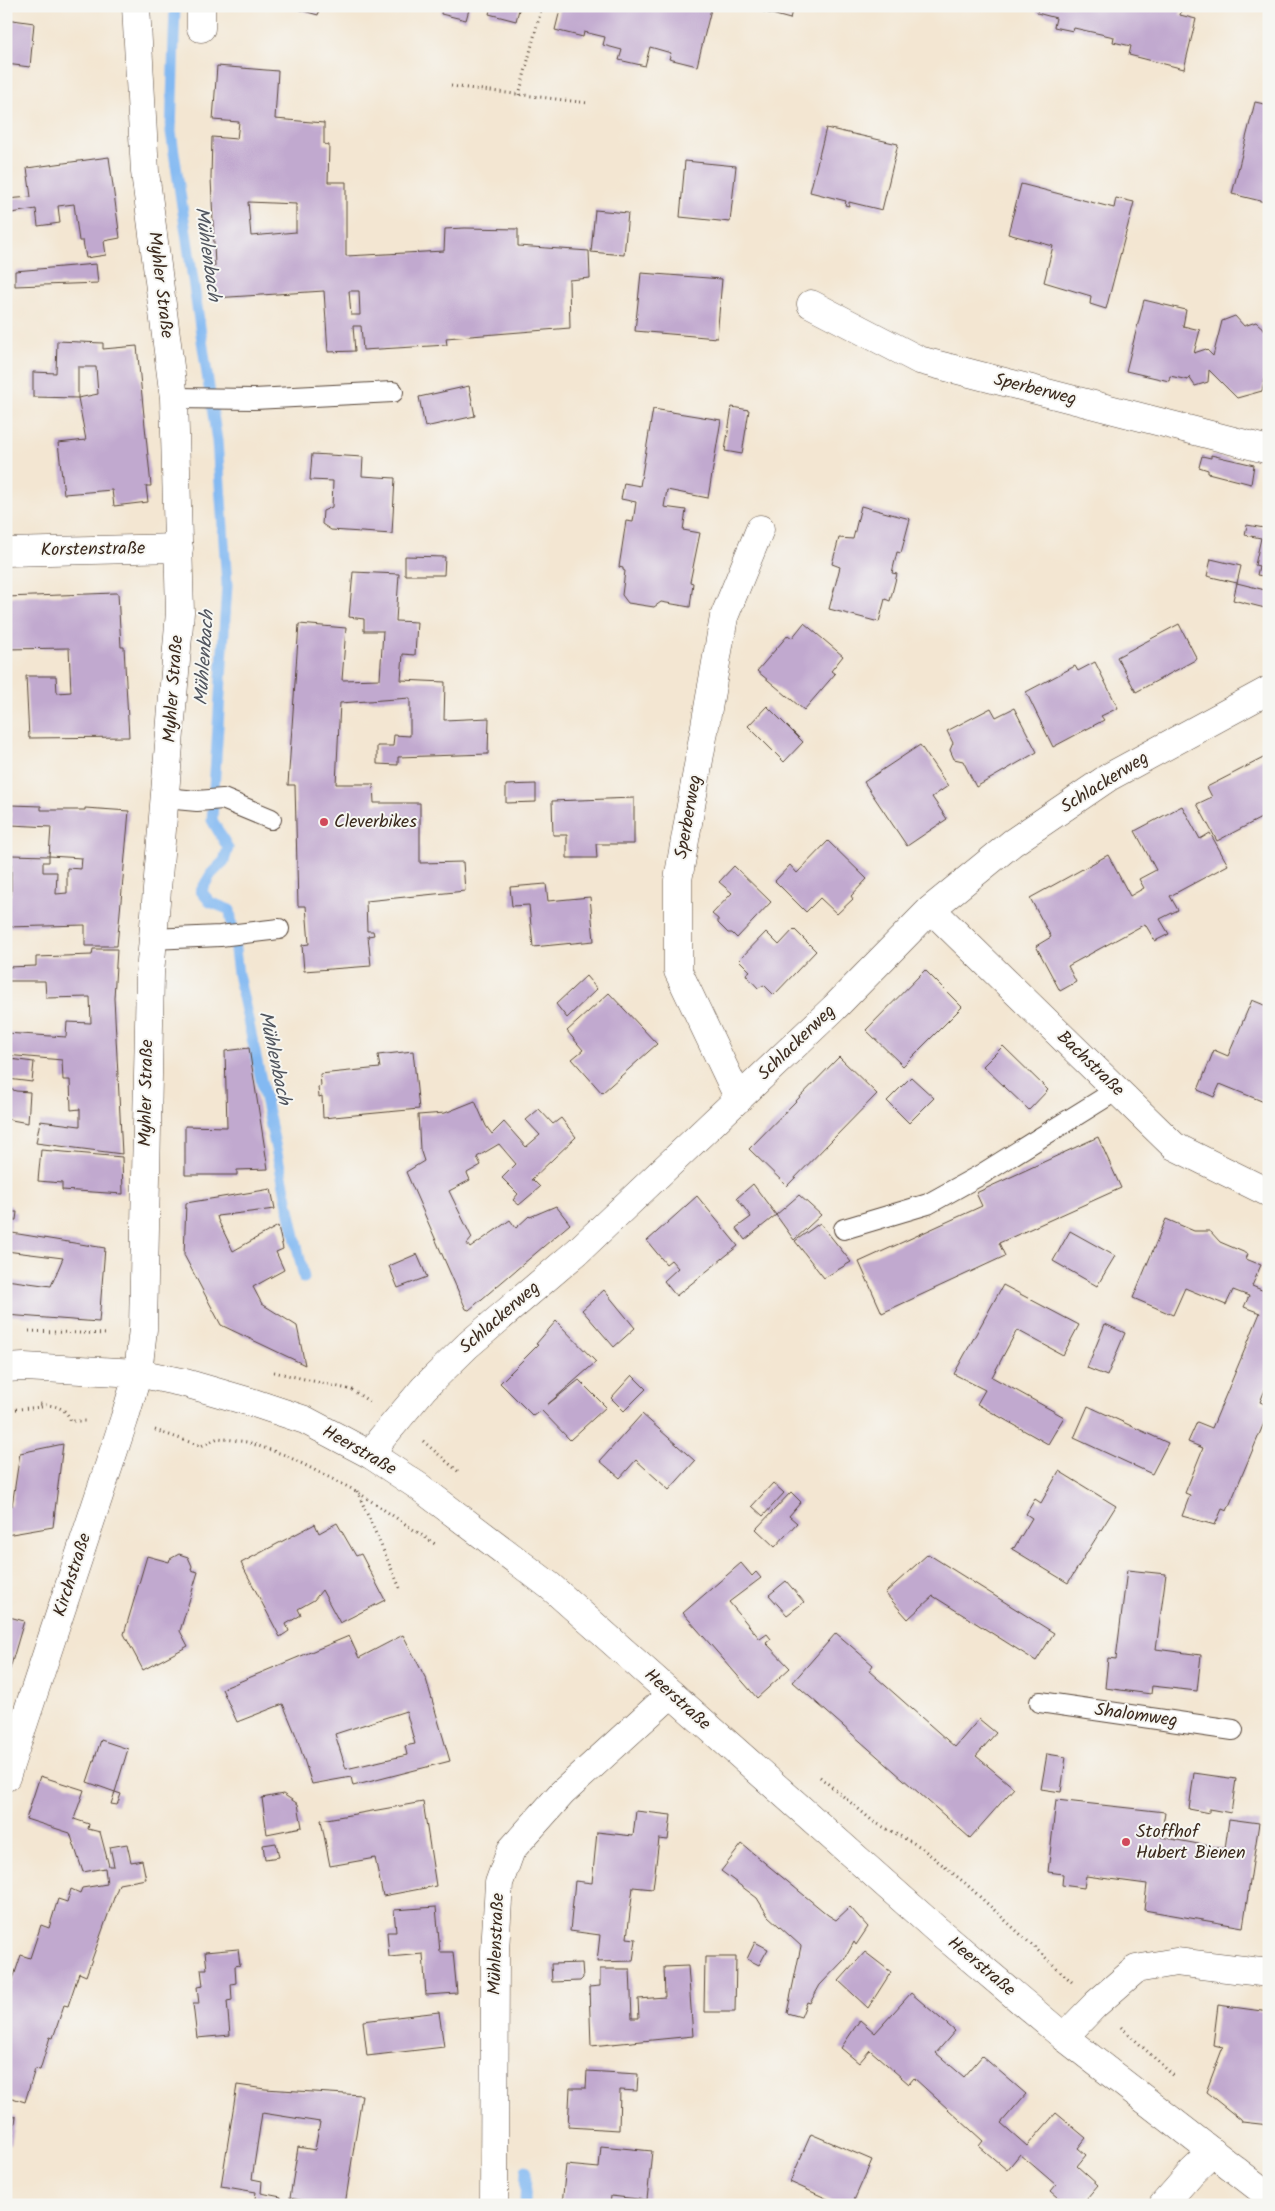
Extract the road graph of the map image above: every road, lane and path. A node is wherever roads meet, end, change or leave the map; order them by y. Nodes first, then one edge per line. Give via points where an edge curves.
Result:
1 (136, 6) edge
2 (542, 6) edge
3 (451, 86) dead end
4 (519, 94) junction
5 (588, 103) dead end
6 (811, 304) dead end
7 (393, 392) dead end
8 (187, 399) junction
9 (1269, 450) edge
10 (760, 530) dead end
11 (179, 548) junction
12 (6, 552) edge
13 (1269, 690) edge
14 (165, 798) junction
15 (270, 819) dead end
16 (931, 909) junction
17 (279, 929) dead end
18 (152, 938) junction
19 (1117, 1090) junction
20 (739, 1099) junction
21 (1269, 1192) edge
22 (844, 1228) dead end
23 (6, 1368) edge
24 (138, 1373) junction
25 (371, 1455) junction
26 (356, 1491) dead end
27 (400, 1588) dead end
28 (671, 1694) junction
29 (1040, 1702) dead end
30 (1233, 1730) dead end
31 (6, 1778) edge
32 (1269, 1973) edge
33 (1096, 2004) junction
34 (1064, 2037) junction
35 (1181, 2082) dead end
36 (1213, 2152) junction
37 (1269, 2196) edge
38 (494, 2205) edge
39 (1163, 2205) edge

1 - 8 street, Myhler Straße via 145,172
2 - 4 path
3 - 4 path
4 - 5 path
6 - 9 street, Sperberweg via 919,360
7 - 8 lane
8 - 11 street, Myhler Straße
10 - 20 street, Sperberweg via 724,617 678,880 678,971
11 - 12 street, Korstenstraße
11 - 14 street, Myhler Straße via 180,612
13 - 16 street, Schlackerweg via 1109,777 1012,843
14 - 15 lane via 223,799
14 - 18 street, Myhler Straße
16 - 19 street, Bachstraße
16 - 20 street, Schlackerweg
17 - 18 lane via 220,936
18 - 24 street, Myhler Straße via 143,1329
19 - 21 street, Bachstraße via 1174,1146
19 - 22 lane via 928,1204
20 - 25 street, Schlackerweg via 578,1251 468,1345 430,1382
23 - 24 street, Heerstraße
24 - 25 street, Heerstraße via 185,1383 297,1417
24 - 31 street, Kirchstraße
25 - 28 street, Heerstraße via 426,1492 550,1586
26 - 27 path
28 - 34 street, Heerstraße via 936,1929
28 - 38 street, Mühlenstraße via 562,1793 511,1850 499,1883 495,1951
29 - 30 lane, Shalomweg
32 - 33 street via 1176,1962 1136,1969
33 - 34 street
33 - 35 path
34 - 36 street, Heerstraße
36 - 37 street, Heerstraße
36 - 39 street

